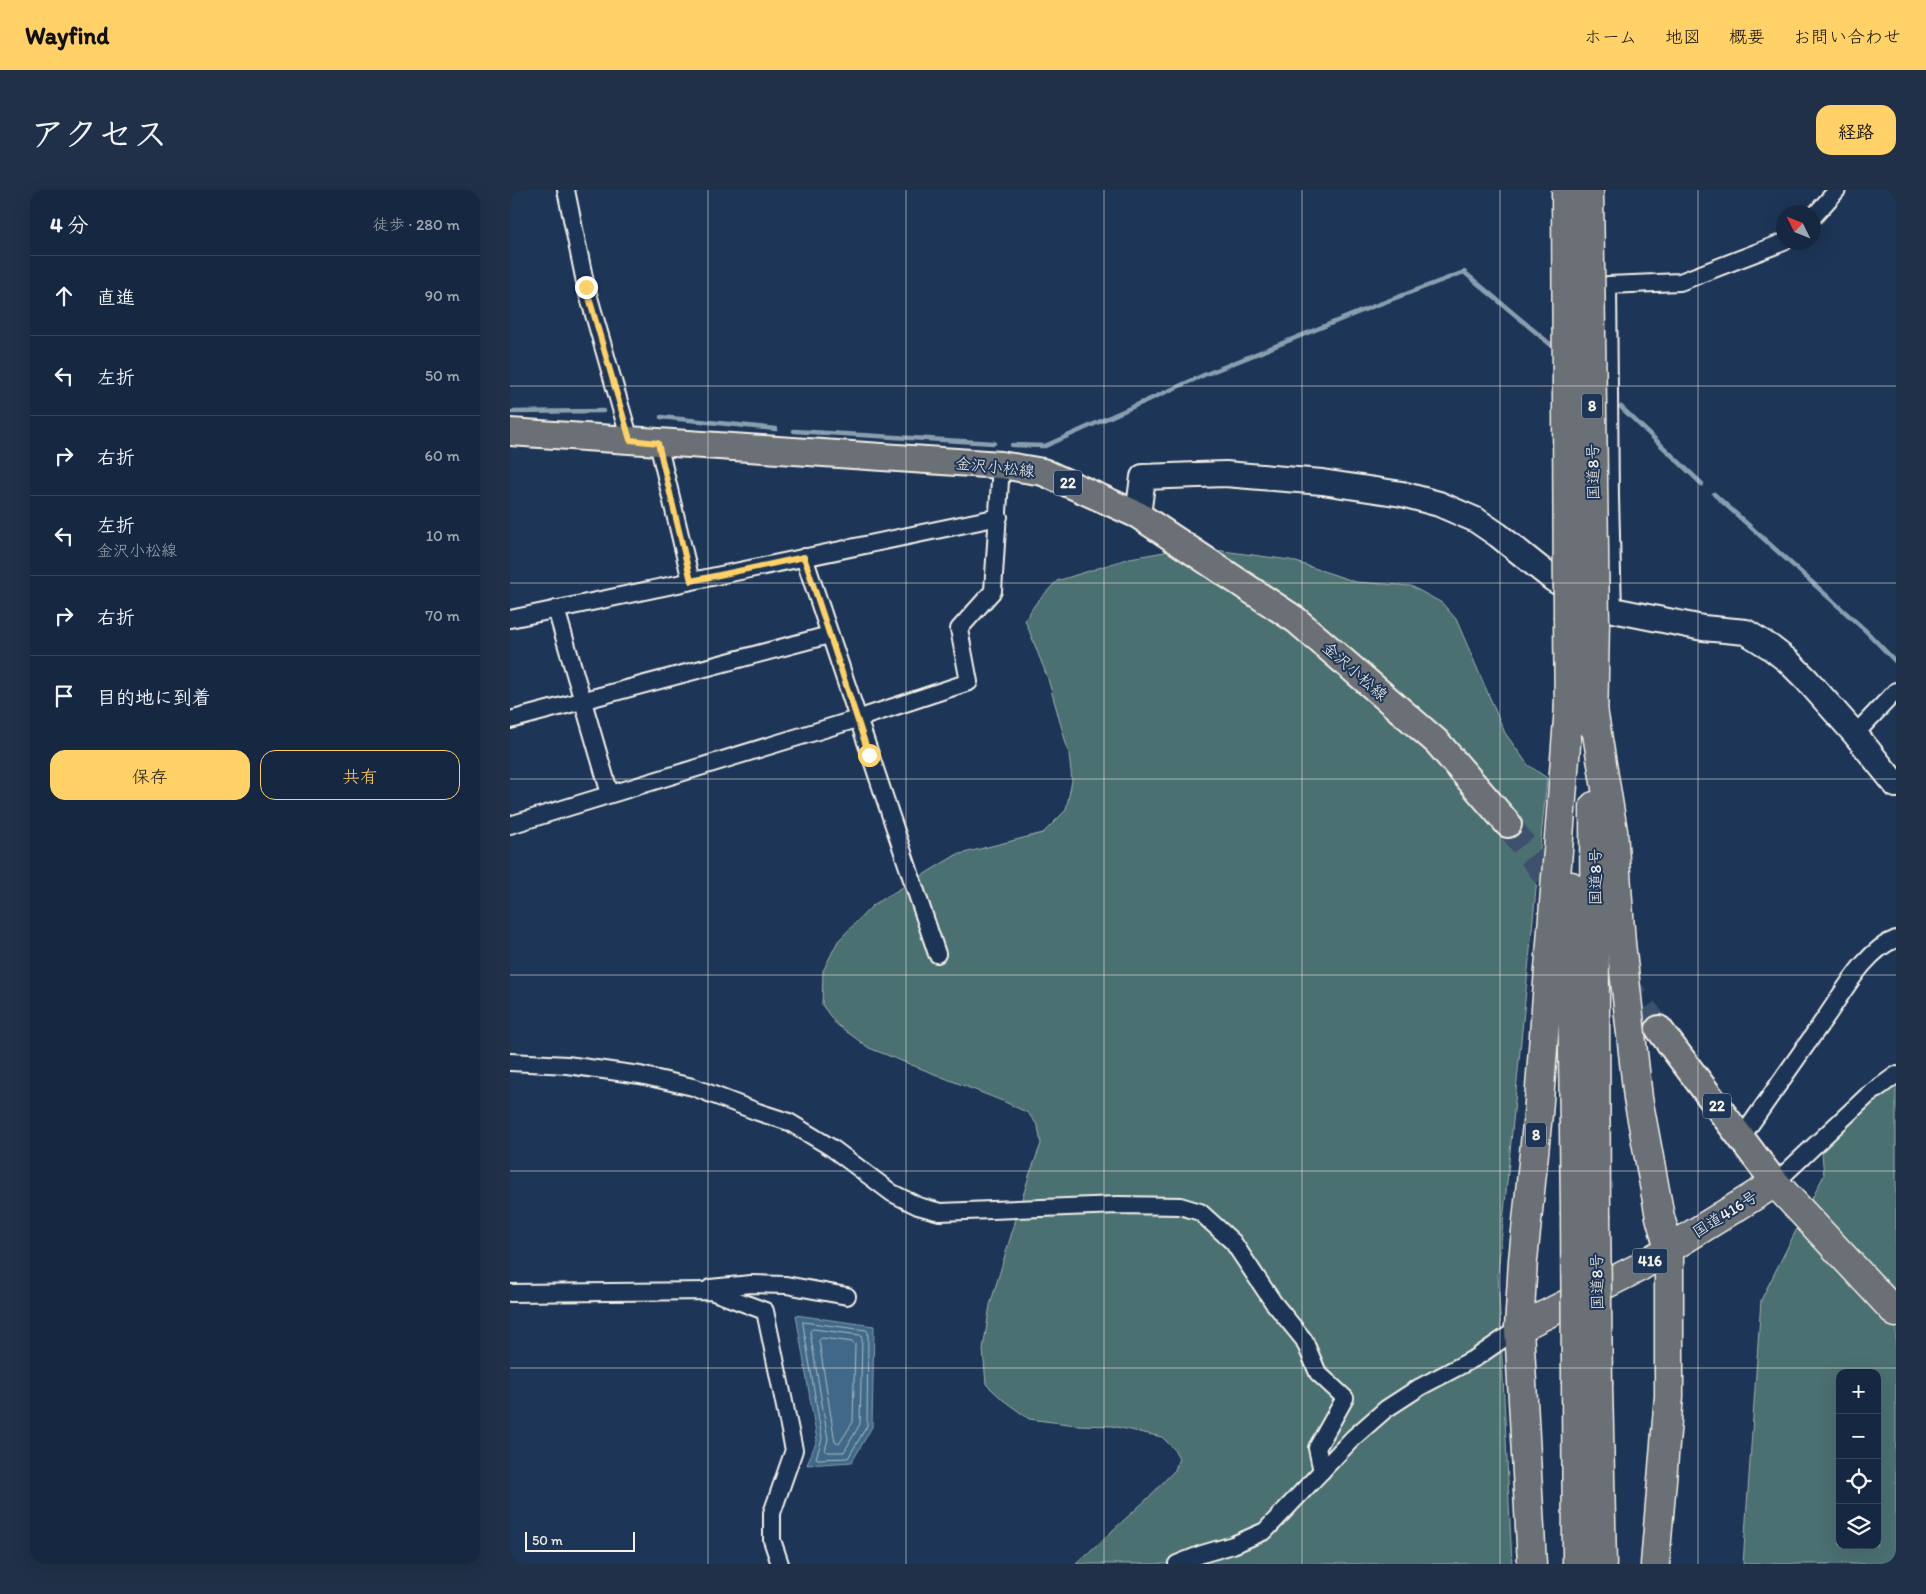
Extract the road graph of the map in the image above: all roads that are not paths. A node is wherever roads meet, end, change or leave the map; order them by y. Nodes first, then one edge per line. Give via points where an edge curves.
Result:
1 (566, 190) edge
2 (1566, 190) edge
3 (1589, 190) edge
4 (1837, 190) edge
5 (1821, 208) edge
6 (1776, 245) edge
7 (510, 432) edge
8 (630, 440) junction
9 (658, 443) junction
10 (1001, 465) junction
11 (1138, 515) junction
12 (998, 517) junction
13 (804, 557) junction
14 (691, 581) junction
15 (556, 609) junction
16 (1604, 616) junction
17 (510, 619) edge
18 (829, 634) junction
19 (1896, 691) edge
20 (583, 700) junction
21 (1581, 707) junction
22 (857, 719) junction
23 (510, 720) edge
24 (1855, 734) junction
25 (1896, 785) edge
26 (610, 794) junction
27 (1508, 824) tunnel mouth
28 (510, 825) edge
29 (1896, 939) edge
30 (937, 954) dead end
31 (1659, 1029) tunnel mouth
32 (513, 1058) edge
33 (1896, 1075) edge
34 (1741, 1138) junction
35 (1775, 1184) junction
36 (1669, 1249) junction
37 (691, 1290) junction
38 (510, 1293) edge
39 (847, 1296) dead end
40 (1896, 1312) edge
41 (1519, 1328) junction
42 (1587, 1385) junction
43 (1322, 1471) junction
44 (780, 1564) edge
45 (1177, 1564) edge
46 (1532, 1564) edge
47 (1577, 1564) edge
48 (1602, 1564) edge
49 (1655, 1564) edge

1 - 8 street via 586,287
2 - 21 highway, 国道8号 / 8, bridge via 1568,618
3 - 16 highway, 国道8号 / 8, bridge
4 - 5 street
6 - 16 street via 1680,282 1608,285 1610,497
7 - 8 main road, 金沢小松線 / 22
8 - 9 main road, 金沢小松線 / 22
9 - 10 main road, 金沢小松線 / 22
9 - 14 street
10 - 11 main road, 金沢小松線 / 22 via 1043,472
10 - 12 street
11 - 16 street via 1143,477 1225,474 1322,482 1402,494 1439,504 1476,520
11 - 27 main road, 金沢小松線 / 22 via 1296,620 1437,742
12 - 13 street
12 - 22 street via 993,591 959,629 969,682
13 - 14 street
13 - 18 street
14 - 15 street
15 - 17 street
15 - 20 street
16 - 21 highway, 国道8号 / 8
16 - 24 street via 1746,632 1788,661
18 - 20 street
18 - 22 street
19 - 24 street
20 - 23 street
20 - 26 street
21 - 36 highway, 8 via 1613,831 1620,942 1638,1098
21 - 41 highway, 8 via 1523,1260
21 - 42 highway, 国道8号 / 8, bridge
22 - 26 street
22 - 30 street
24 - 25 street
26 - 28 street
29 - 34 street via 1884,943 1847,984
31 - 34 main road, 22
32 - 43 street via 640,1075 693,1087 789,1122 832,1148 892,1193 918,1206 940,1212 1118,1205 1180,1206 1200,1212 1233,1242 1273,1302 1304,1340 1318,1373 1345,1398 1317,1448
33 - 35 street via 1867,1096
34 - 35 main road, 22
35 - 36 highway, 国道416号 / 416
35 - 40 highway, 国道416号
36 - 41 highway, 国道416号 / 416
36 - 49 highway, 8 via 1669,1396
37 - 38 street
37 - 39 street via 751,1284 786,1285
37 - 44 street via 711,1291 765,1311 794,1450 772,1513 772,1540
41 - 43 street via 1477,1357 1386,1409
41 - 46 highway, 8
42 - 47 highway, 国道8号 / 8
42 - 48 highway, 国道8号 / 8
43 - 45 street via 1264,1531

